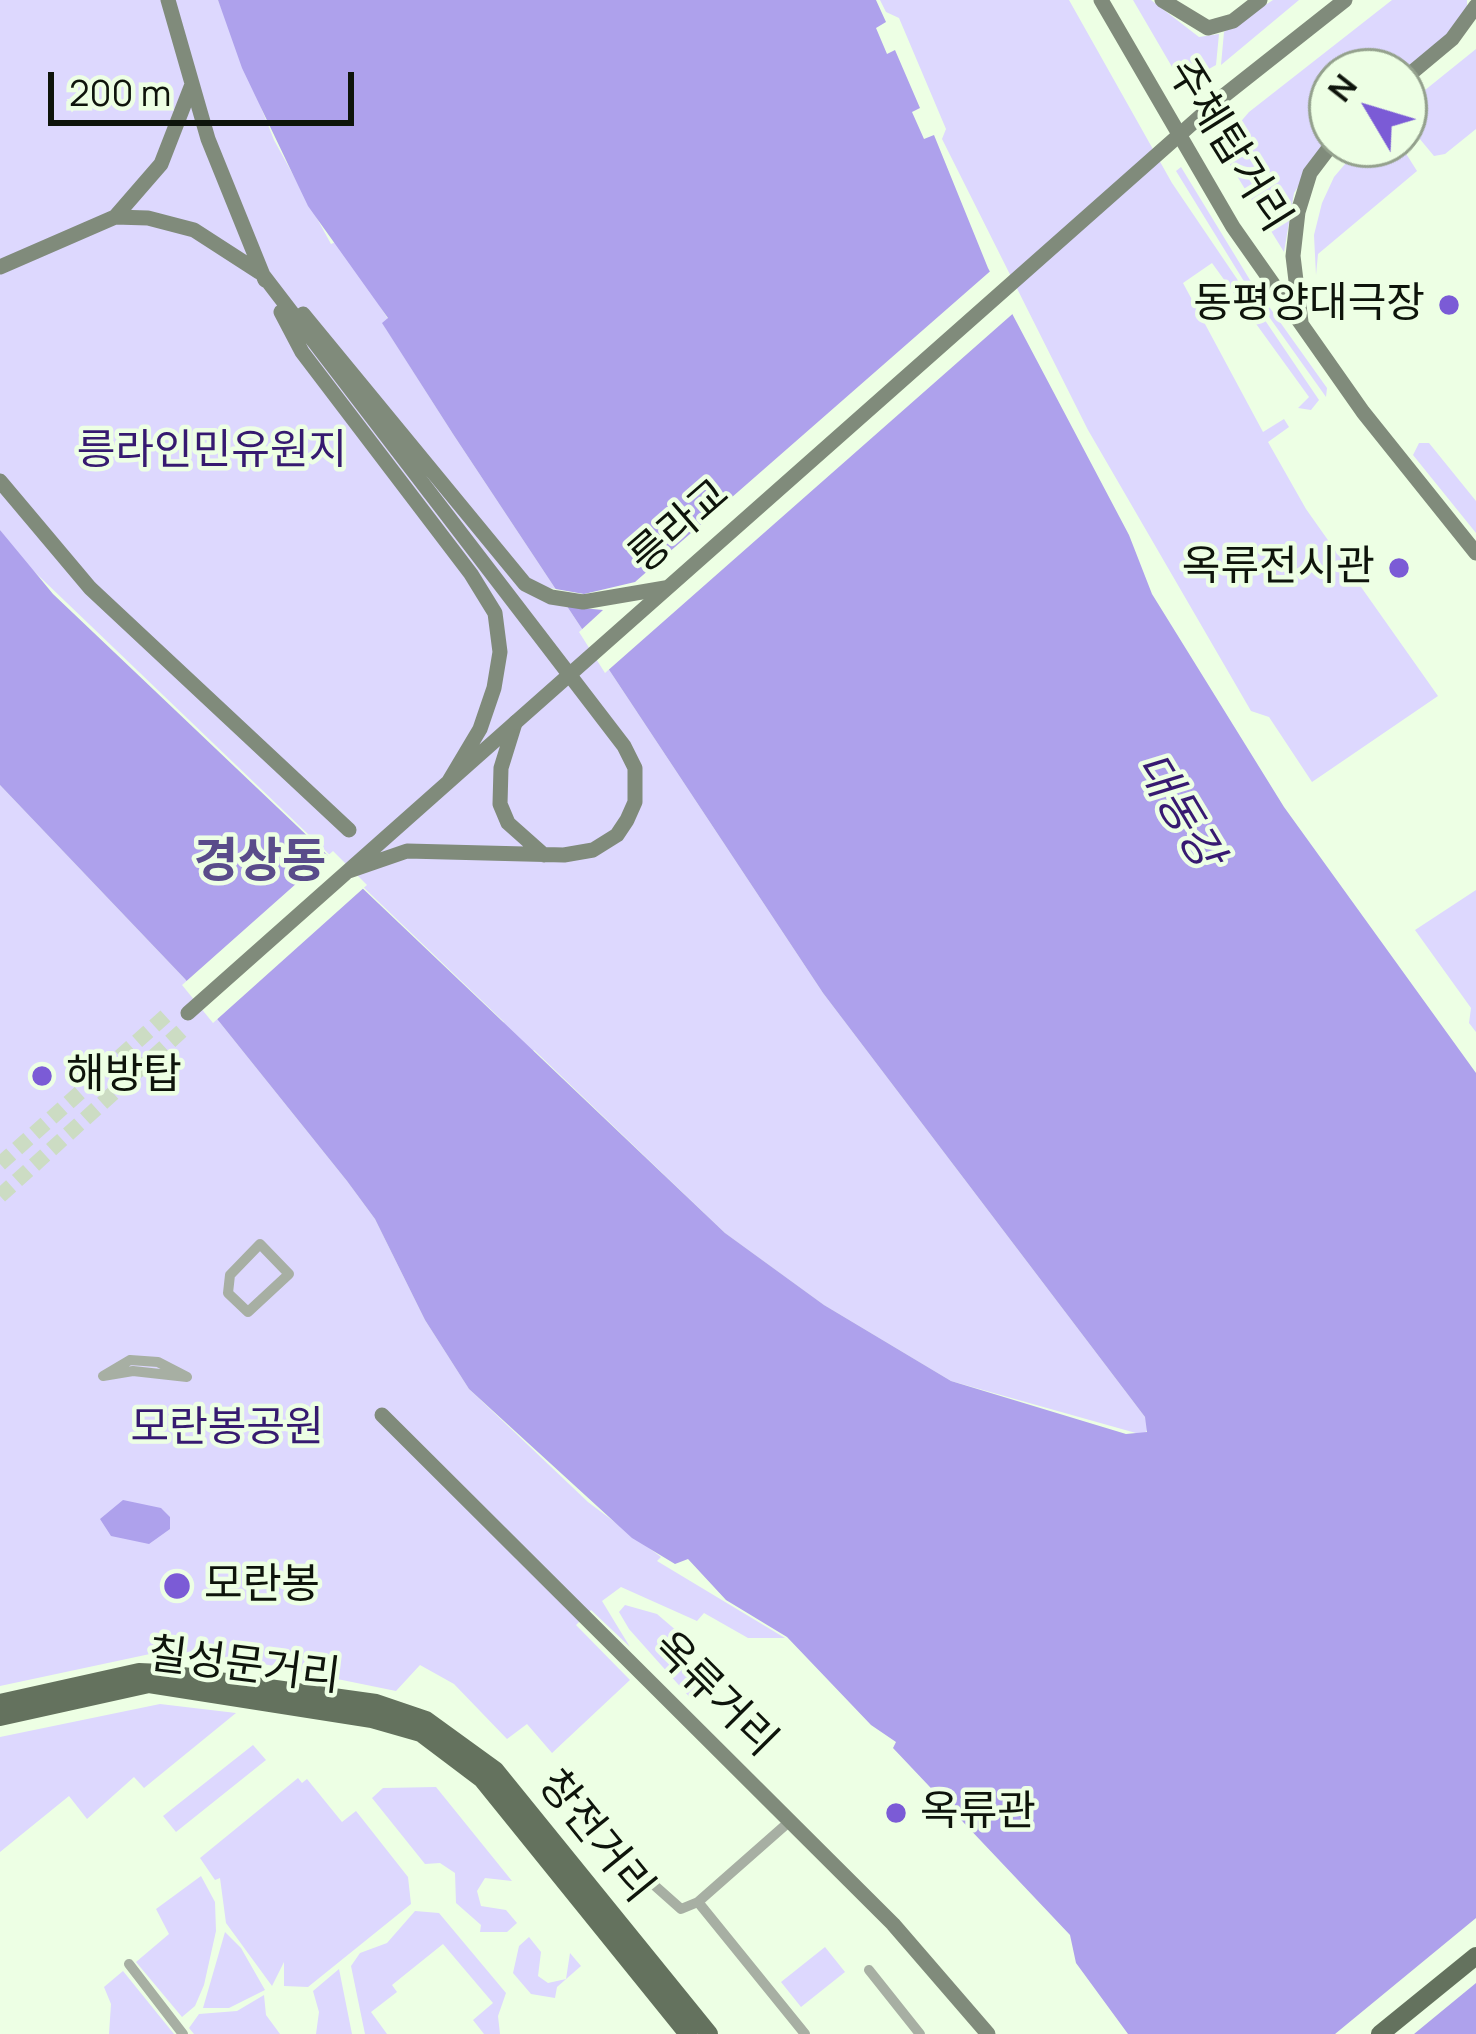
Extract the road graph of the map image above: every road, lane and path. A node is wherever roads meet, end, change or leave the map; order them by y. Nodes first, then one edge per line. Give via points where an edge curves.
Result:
1 (168, 0) edge
2 (1102, 0) edge
3 (1162, 0) edge
4 (1260, 0) edge
5 (1345, 0) edge
6 (1473, 12) edge
7 (1428, 56) edge
8 (192, 86) junction
9 (1317, 168) edge
10 (115, 218) junction
11 (1293, 256) junction
12 (0, 267) edge
13 (1261, 267) junction
14 (263, 275) junction
15 (1302, 328) junction
16 (0, 481) edge
17 (1476, 553) edge
18 (665, 588) junction
19 (516, 722) junction
20 (449, 781) junction
21 (349, 830) dead end
22 (544, 855) junction
23 (349, 871) junction
24 (181, 1017) tunnel mouth
25 (228, 1293) joint
26 (103, 1376) joint
27 (382, 1415) dead end
28 (9, 1702) edge
29 (404, 1711) joint
30 (0, 1717) edge
31 (470, 1766) joint
32 (790, 1821) junction
33 (654, 1885) dead end
34 (698, 1902) junction
35 (1476, 1955) edge
36 (128, 1964) dead end
37 (869, 1970) dead end
38 (183, 2034) edge
39 (688, 2034) edge
40 (709, 2034) edge
41 (805, 2034) edge
42 (920, 2034) edge
43 (988, 2034) edge
44 (1380, 2034) edge

1 - 8 main road
2 - 13 main road, 주체탑거리
3 - 4 main road via 1208,28
5 - 18 main road, 릉라교, bridge via 1221,98
6 - 7 main road
8 - 10 main road via 161,164
8 - 14 main road
9 - 11 main road via 1301,195
10 - 12 main road
10 - 14 main road via 194,230
11 - 13 main road via 1275,270
11 - 15 main road
13 - 15 main road, 주체탑거리
14 - 18 main road via 325,335 505,565 537,592 596,602
14 - 20 main road via 302,352 495,613 494,688
14 - 22 main road via 632,758 636,786 627,820 603,846
15 - 17 main road, 주체탑거리
16 - 21 main road via 90,588
18 - 19 main road, 릉라교, bridge
19 - 20 main road, 릉라교
19 - 22 main road via 500,804 508,824
20 - 23 main road, 릉라교
22 - 23 main road via 421,850
23 - 24 main road, 릉라교
25 - 25 street via 248,1312 290,1274 260,1244 230,1275
26 - 26 street via 133,1371 187,1377 144,1360
27 - 32 main road, 옥류거리
28 - 29 main road, 칠성문거리 via 160,1673
29 - 40 main road, 창전거리 via 482,1756
30 - 31 main road, 칠성문거리 via 166,1685 399,1724
31 - 39 main road, 창전거리
32 - 34 street
32 - 43 main road, 옥류거리
33 - 34 street via 681,1909
34 - 41 street
35 - 44 main road
36 - 38 street
37 - 42 street

